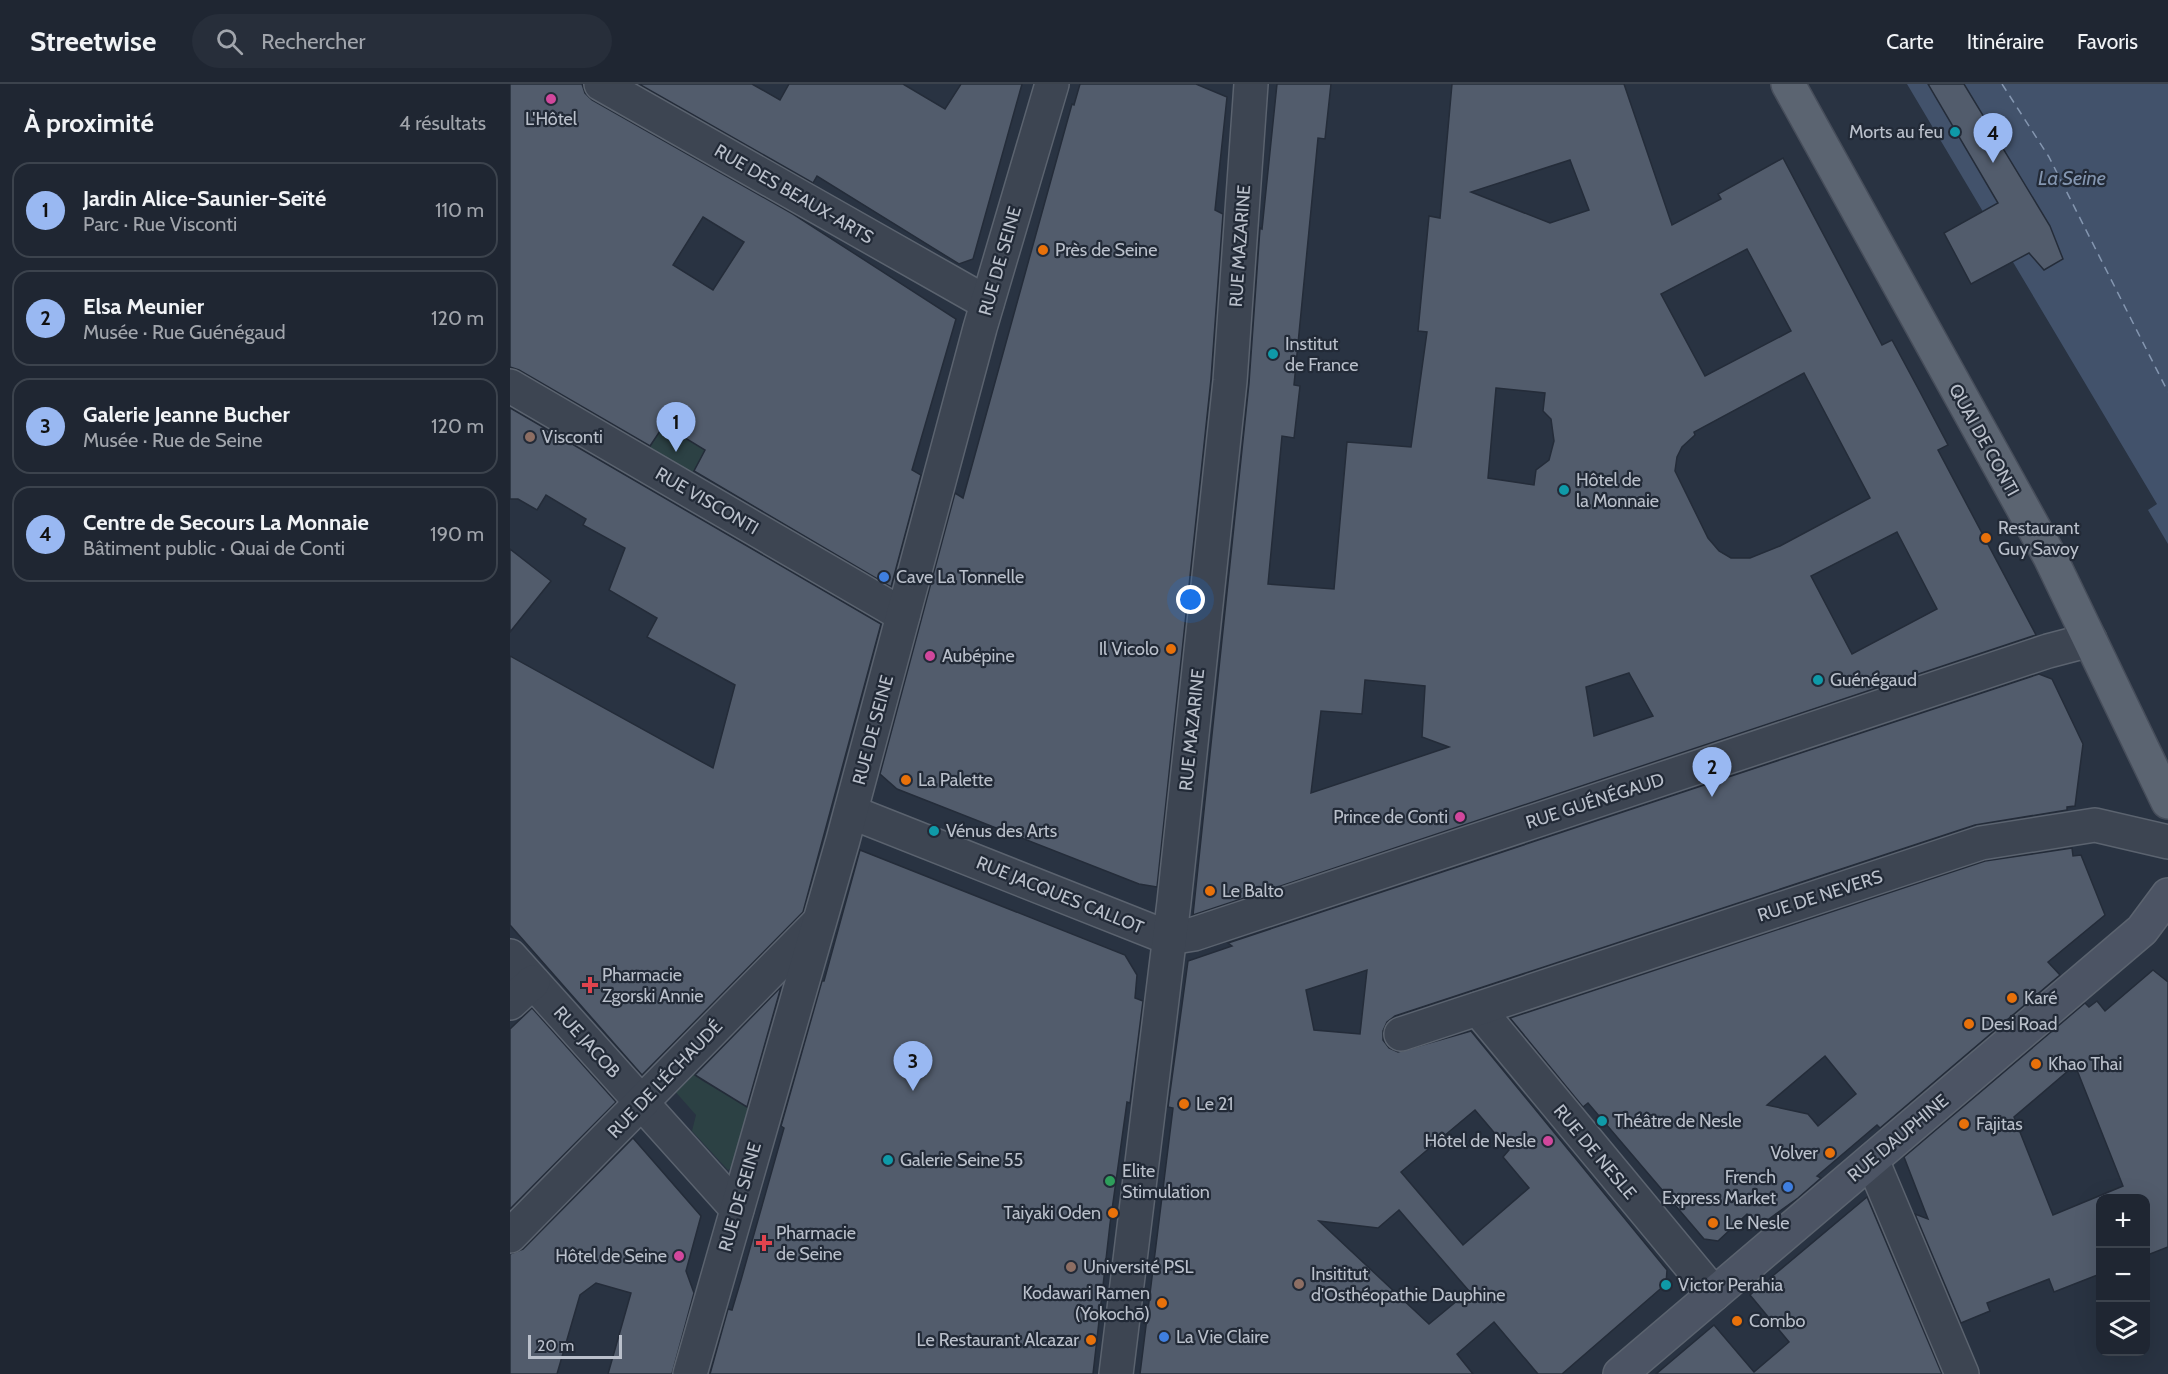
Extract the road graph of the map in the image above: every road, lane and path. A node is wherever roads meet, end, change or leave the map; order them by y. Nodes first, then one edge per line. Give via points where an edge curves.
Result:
1 (601, 84) edge
2 (1052, 84) edge
3 (1251, 84) edge
4 (1788, 84) edge
5 (987, 303) junction
6 (510, 386) edge
7 (903, 615) junction
8 (2090, 640) junction
9 (2168, 802) edge
10 (851, 812) junction
11 (2168, 842) edge
12 (2168, 895) edge
13 (819, 922) junction
14 (1169, 938) junction
15 (510, 956) edge
16 (522, 992) edge
17 (1478, 1009) junction
18 (1401, 1034) dead end
19 (642, 1103) junction
20 (1872, 1160) junction
21 (737, 1209) junction
22 (510, 1236) edge
23 (1713, 1294) junction
24 (690, 1374) edge
25 (1116, 1374) edge
26 (1620, 1374) edge
27 (1962, 1374) edge

1 - 5 street, RUE DES BEAUX-ARTS
2 - 5 street, RUE DE SEINE
3 - 14 street, RUE MAZARINE via 1230,381
4 - 8 main road, QUAI DE CONTI via 2050,557
5 - 7 street, RUE DE SEINE
6 - 7 street, RUE VISCONTI
7 - 10 street, RUE DE SEINE
8 - 9 main road, QUAI DE CONTI
8 - 14 street, RUE GUÉNÉGAUD via 1194,934
10 - 13 street, RUE DE SEINE
10 - 14 street, RUE JACQUES CALLOT
11 - 17 street, RUE DE NEVERS via 2095,825 1981,843
12 - 20 street, RUE DAUPHINE via 2142,930
13 - 19 street, RUE DE L'ÉCHAUDÉ
13 - 21 street, RUE DE SEINE
14 - 25 street, RUE MAZARINE
15 - 16 street, RUE JACOB
16 - 19 street, RUE JACOB
17 - 18 street, RUE DE NEVERS
17 - 23 street, RUE DE NESLE
19 - 21 street, RUE JACOB
19 - 22 street, RUE DE L'ÉCHAUDÉ
20 - 23 street, RUE DAUPHINE
20 - 27 street
21 - 24 street, RUE DE SEINE
23 - 26 street, RUE DAUPHINE

